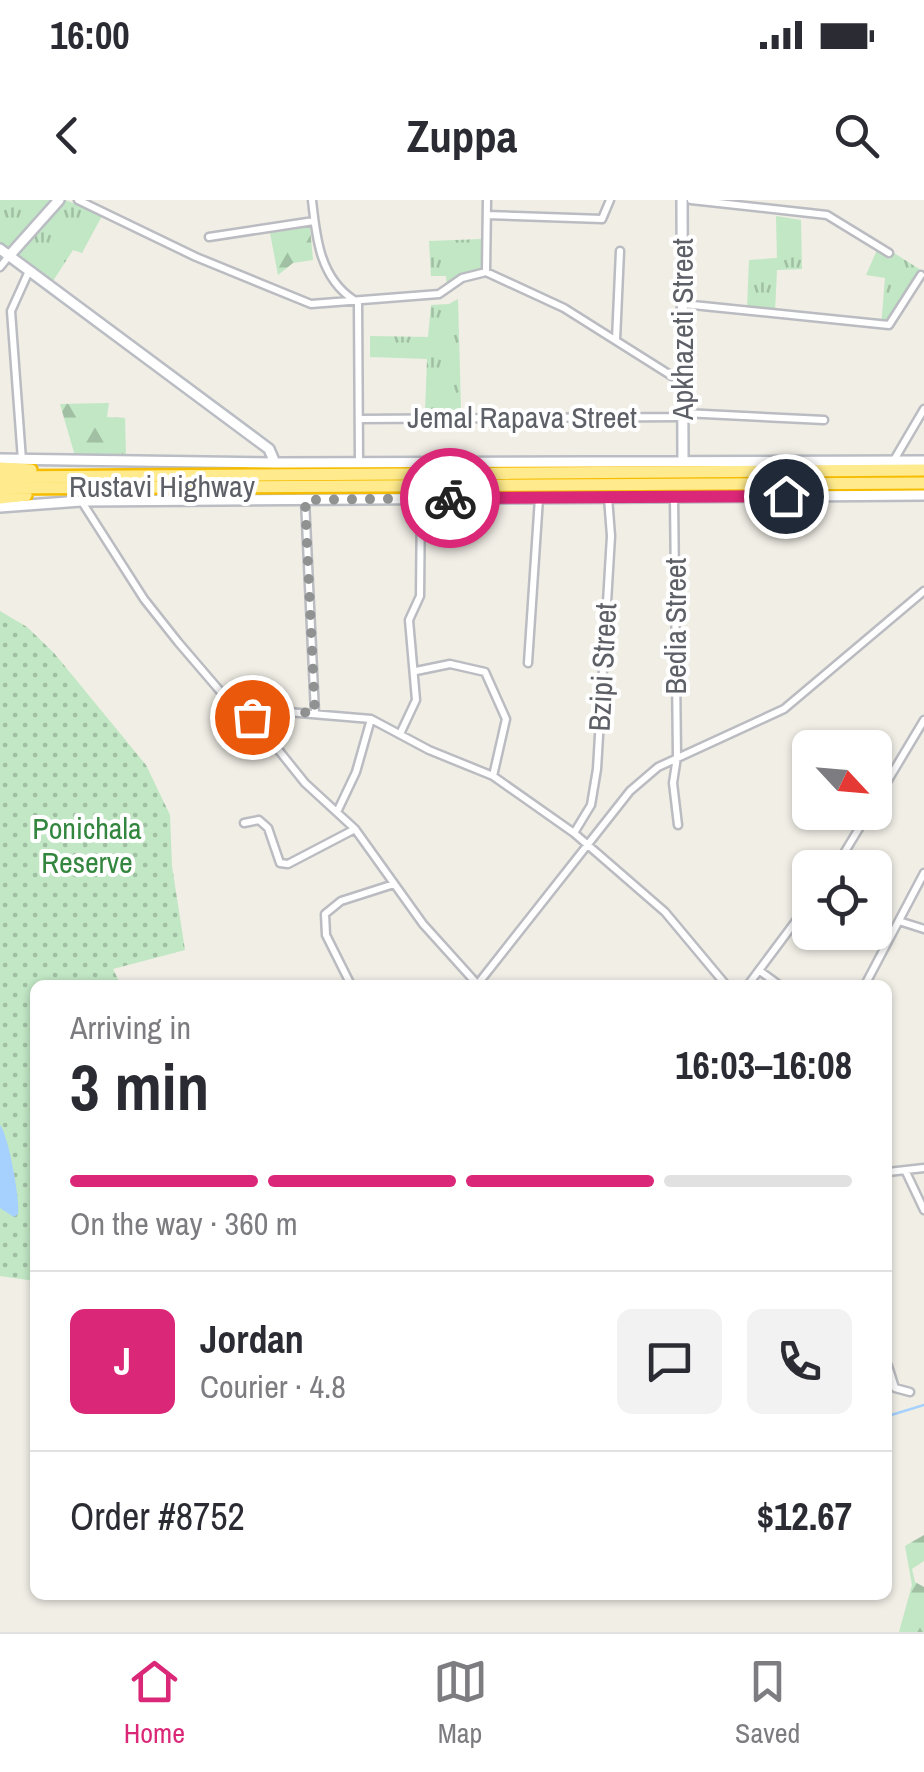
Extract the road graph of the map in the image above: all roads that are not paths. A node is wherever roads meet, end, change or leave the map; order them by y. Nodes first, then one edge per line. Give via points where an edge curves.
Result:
1 (59, 200) edge
2 (78, 200) edge
3 (312, 200) edge
4 (487, 200) edge
5 (610, 200) edge
6 (682, 200) edge
7 (691, 200) edge
8 (487, 215) junction
9 (314, 221) junction
10 (209, 237) dead end
11 (620, 251) dead end
12 (5, 253) edge
13 (889, 253) dead end
14 (0, 267) edge
15 (29, 270) junction
16 (486, 272) junction
17 (920, 275) dead end
18 (358, 302) junction
19 (683, 304) junction
20 (616, 340) junction
21 (684, 383) junction
22 (924, 409) edge
23 (684, 415) junction
24 (359, 418) junction
25 (824, 420) dead end
26 (0, 459) edge
27 (683, 459) junction
28 (894, 460) junction
29 (22, 461) junction
30 (924, 461) edge
31 (359, 462) junction
32 (275, 463) junction
33 (0, 468) edge
34 (924, 470) edge
35 (75, 476) junction
36 (0, 477) edge
37 (924, 482) edge
38 (0, 488) edge
39 (88, 489) junction
40 (924, 495) edge
41 (608, 496) junction
42 (674, 496) junction
43 (540, 497) junction
44 (0, 498) edge
45 (421, 499) junction
46 (305, 500) junction
47 (81, 501) junction
48 (0, 507) edge
49 (924, 591) edge
50 (528, 662) dead end
51 (416, 672) junction
52 (315, 713) junction
53 (252, 717) junction
54 (371, 719) junction
55 (924, 720) edge
56 (400, 734) junction
57 (677, 757) junction
58 (892, 774) edge
59 (493, 776) junction
60 (338, 810) junction
61 (244, 823) dead end
62 (678, 825) dead end
63 (355, 829) junction
64 (574, 833) junction
65 (586, 844) junction
66 (924, 873) edge
67 (394, 884) junction
68 (902, 922) junction
69 (792, 927) edge
70 (924, 929) edge
71 (760, 971) junction
72 (348, 980) edge
73 (473, 980) edge
74 (482, 980) edge
75 (722, 980) edge
76 (752, 980) edge
77 (772, 980) edge
78 (868, 980) edge
79 (924, 1168) edge
80 (892, 1172) edge
81 (906, 1172) junction
82 (924, 1210) edge
83 (892, 1379) edge
84 (910, 1392) dead end

1 - 12 street
2 - 18 street via 301,302
3 - 9 street
4 - 8 street
5 - 8 street via 602,218
6 - 19 street, Apkhazeti Street
7 - 13 street via 827,215
8 - 16 street
9 - 10 street
9 - 18 street via 328,272
11 - 20 street
12 - 14 street
12 - 15 street
15 - 29 street via 11,311
15 - 32 street via 269,449
16 - 18 street via 438,294
16 - 20 street
17 - 19 street via 888,325
18 - 24 street
19 - 21 street, Apkhazeti Street
20 - 21 street
21 - 23 street, Apkhazeti Street
22 - 28 street
23 - 24 street, Jemal Rapava Street
23 - 25 street, Jemal Rapava Street
23 - 27 street, Apkhazeti Street
24 - 31 street
26 - 29 street
27 - 28 street
27 - 31 street
28 - 30 street
29 - 32 street
31 - 32 street
33 - 35 highway
34 - 35 highway, Rustavi Highway
35 - 36 highway, Rustavi Highway
37 - 39 highway, Rustavi Highway
38 - 39 highway, Rustavi Highway
39 - 44 highway
40 - 42 street
41 - 42 street
41 - 43 street
41 - 64 street, Bzipi Street via 612,536 597,769 591,805
42 - 57 street, Bedia Street
43 - 45 street
43 - 50 street
45 - 46 street
45 - 51 street via 420,596 409,620
46 - 47 street
46 - 52 street
47 - 48 street
47 - 53 street via 144,599 220,691
49 - 57 street via 784,709
51 - 56 street via 416,700
51 - 59 street via 450,664 486,672 506,719
52 - 53 street
52 - 54 street
53 - 60 street via 305,783
54 - 56 street
54 - 60 street
55 - 58 street
56 - 59 street
57 - 62 street, Bedia Street via 672,783
57 - 65 street via 630,791
59 - 64 street
60 - 63 street
61 - 63 street via 259,820 268,828 280,863 288,864
63 - 67 street
64 - 65 street
65 - 74 street
65 - 75 street via 665,912
66 - 68 street
67 - 72 street via 341,901 325,914 326,936
67 - 73 street
68 - 70 street
68 - 78 street
69 - 71 street
71 - 76 street
71 - 77 street
79 - 81 street
80 - 81 street
81 - 82 street
83 - 84 street via 895,1388

